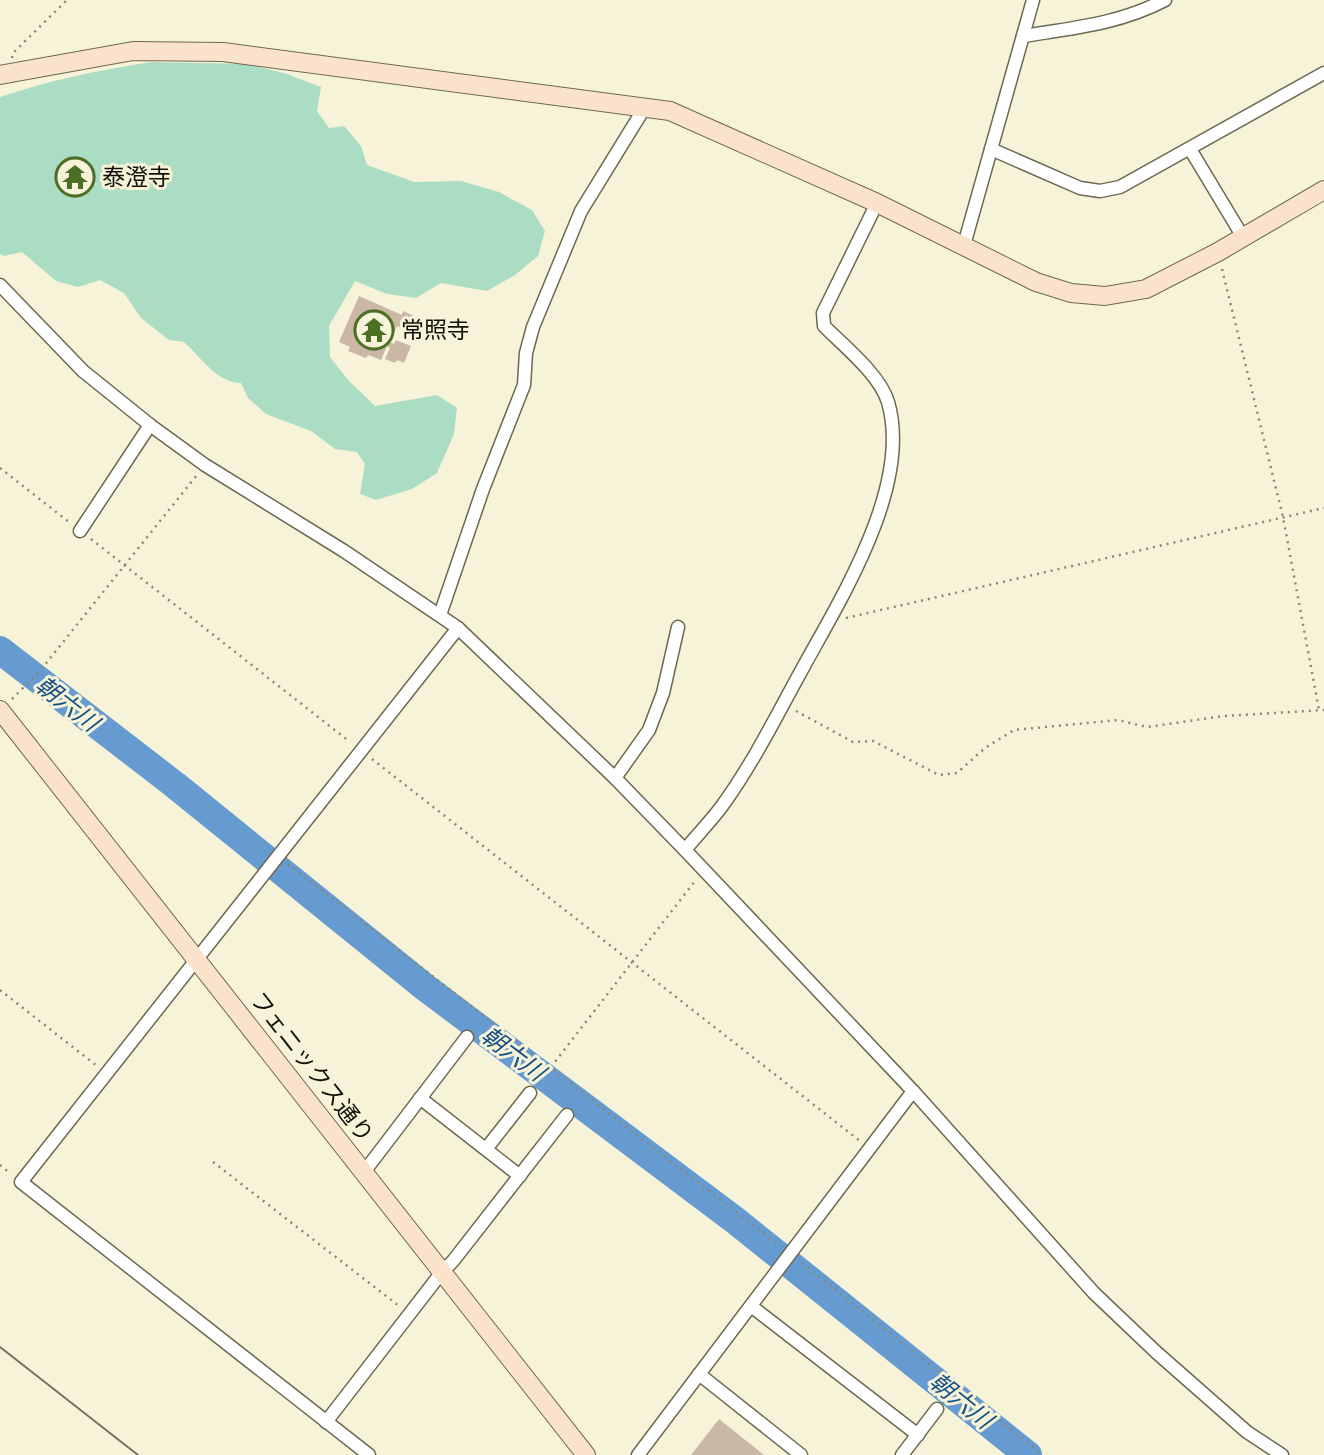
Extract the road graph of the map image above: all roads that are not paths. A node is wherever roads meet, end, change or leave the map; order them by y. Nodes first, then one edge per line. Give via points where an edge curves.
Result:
1 (1033, 0) edge
2 (1165, 0) edge
3 (1023, 36) junction
4 (1324, 73) edge
5 (4, 74) edge
6 (645, 107) junction
7 (991, 149) junction
8 (1190, 149) junction
9 (1324, 190) edge
10 (877, 203) junction
11 (1243, 237) junction
12 (964, 245) junction
13 (0, 285) edge
14 (150, 425) junction
15 (80, 531) road end
16 (440, 615) junction
17 (678, 627) dead end
18 (458, 628) junction
19 (0, 710) edge
20 (615, 778) junction
21 (685, 850) junction
22 (197, 960) junction
23 (467, 1037) dead end
24 (913, 1091) junction
25 (530, 1093) dead end
26 (420, 1098) junction
27 (567, 1115) dead end
28 (486, 1149) junction
29 (364, 1172) junction
30 (520, 1176) junction
31 (442, 1272) junction
32 (751, 1306) junction
33 (699, 1374) junction
34 (937, 1409) dead end
35 (326, 1422) junction
36 (918, 1435) junction
37 (1279, 1454) edge
38 (369, 1455) edge
39 (586, 1455) edge
40 (638, 1455) edge
41 (801, 1455) edge
42 (902, 1455) edge

1 - 3 street
2 - 3 street via 1110,22
3 - 7 street
4 - 8 street
5 - 6 street via 133,51 223,52
6 - 10 street via 683,116
6 - 16 street via 581,211 533,327 524,385
7 - 8 street via 1080,188 1100,191 1120,187
7 - 12 street
8 - 11 street
9 - 11 street
10 - 12 street
10 - 21 street via 824,313 824,326 879,384 888,402 893,439 881,504 831,619 783,704 722,806
11 - 12 street via 1146,289 1105,296 1071,293 1036,282
13 - 14 street via 83,371
14 - 15 street
14 - 16 street
16 - 18 street
17 - 20 street via 649,730
18 - 20 street
18 - 22 street
19 - 22 street, フェニックス通り
20 - 21 street
21 - 24 street
22 - 29 street, フェニックス通り
22 - 35 street via 21,1182
23 - 26 street
24 - 32 street
24 - 37 street via 1094,1293 1247,1432
25 - 28 street
26 - 28 street
26 - 29 street
27 - 30 street
28 - 30 street
29 - 31 street, フェニックス通り
30 - 31 street
31 - 35 street
31 - 39 street, フェニックス通り
32 - 33 street
32 - 36 street
33 - 40 street
33 - 41 street
34 - 36 street
35 - 38 street
36 - 42 street

